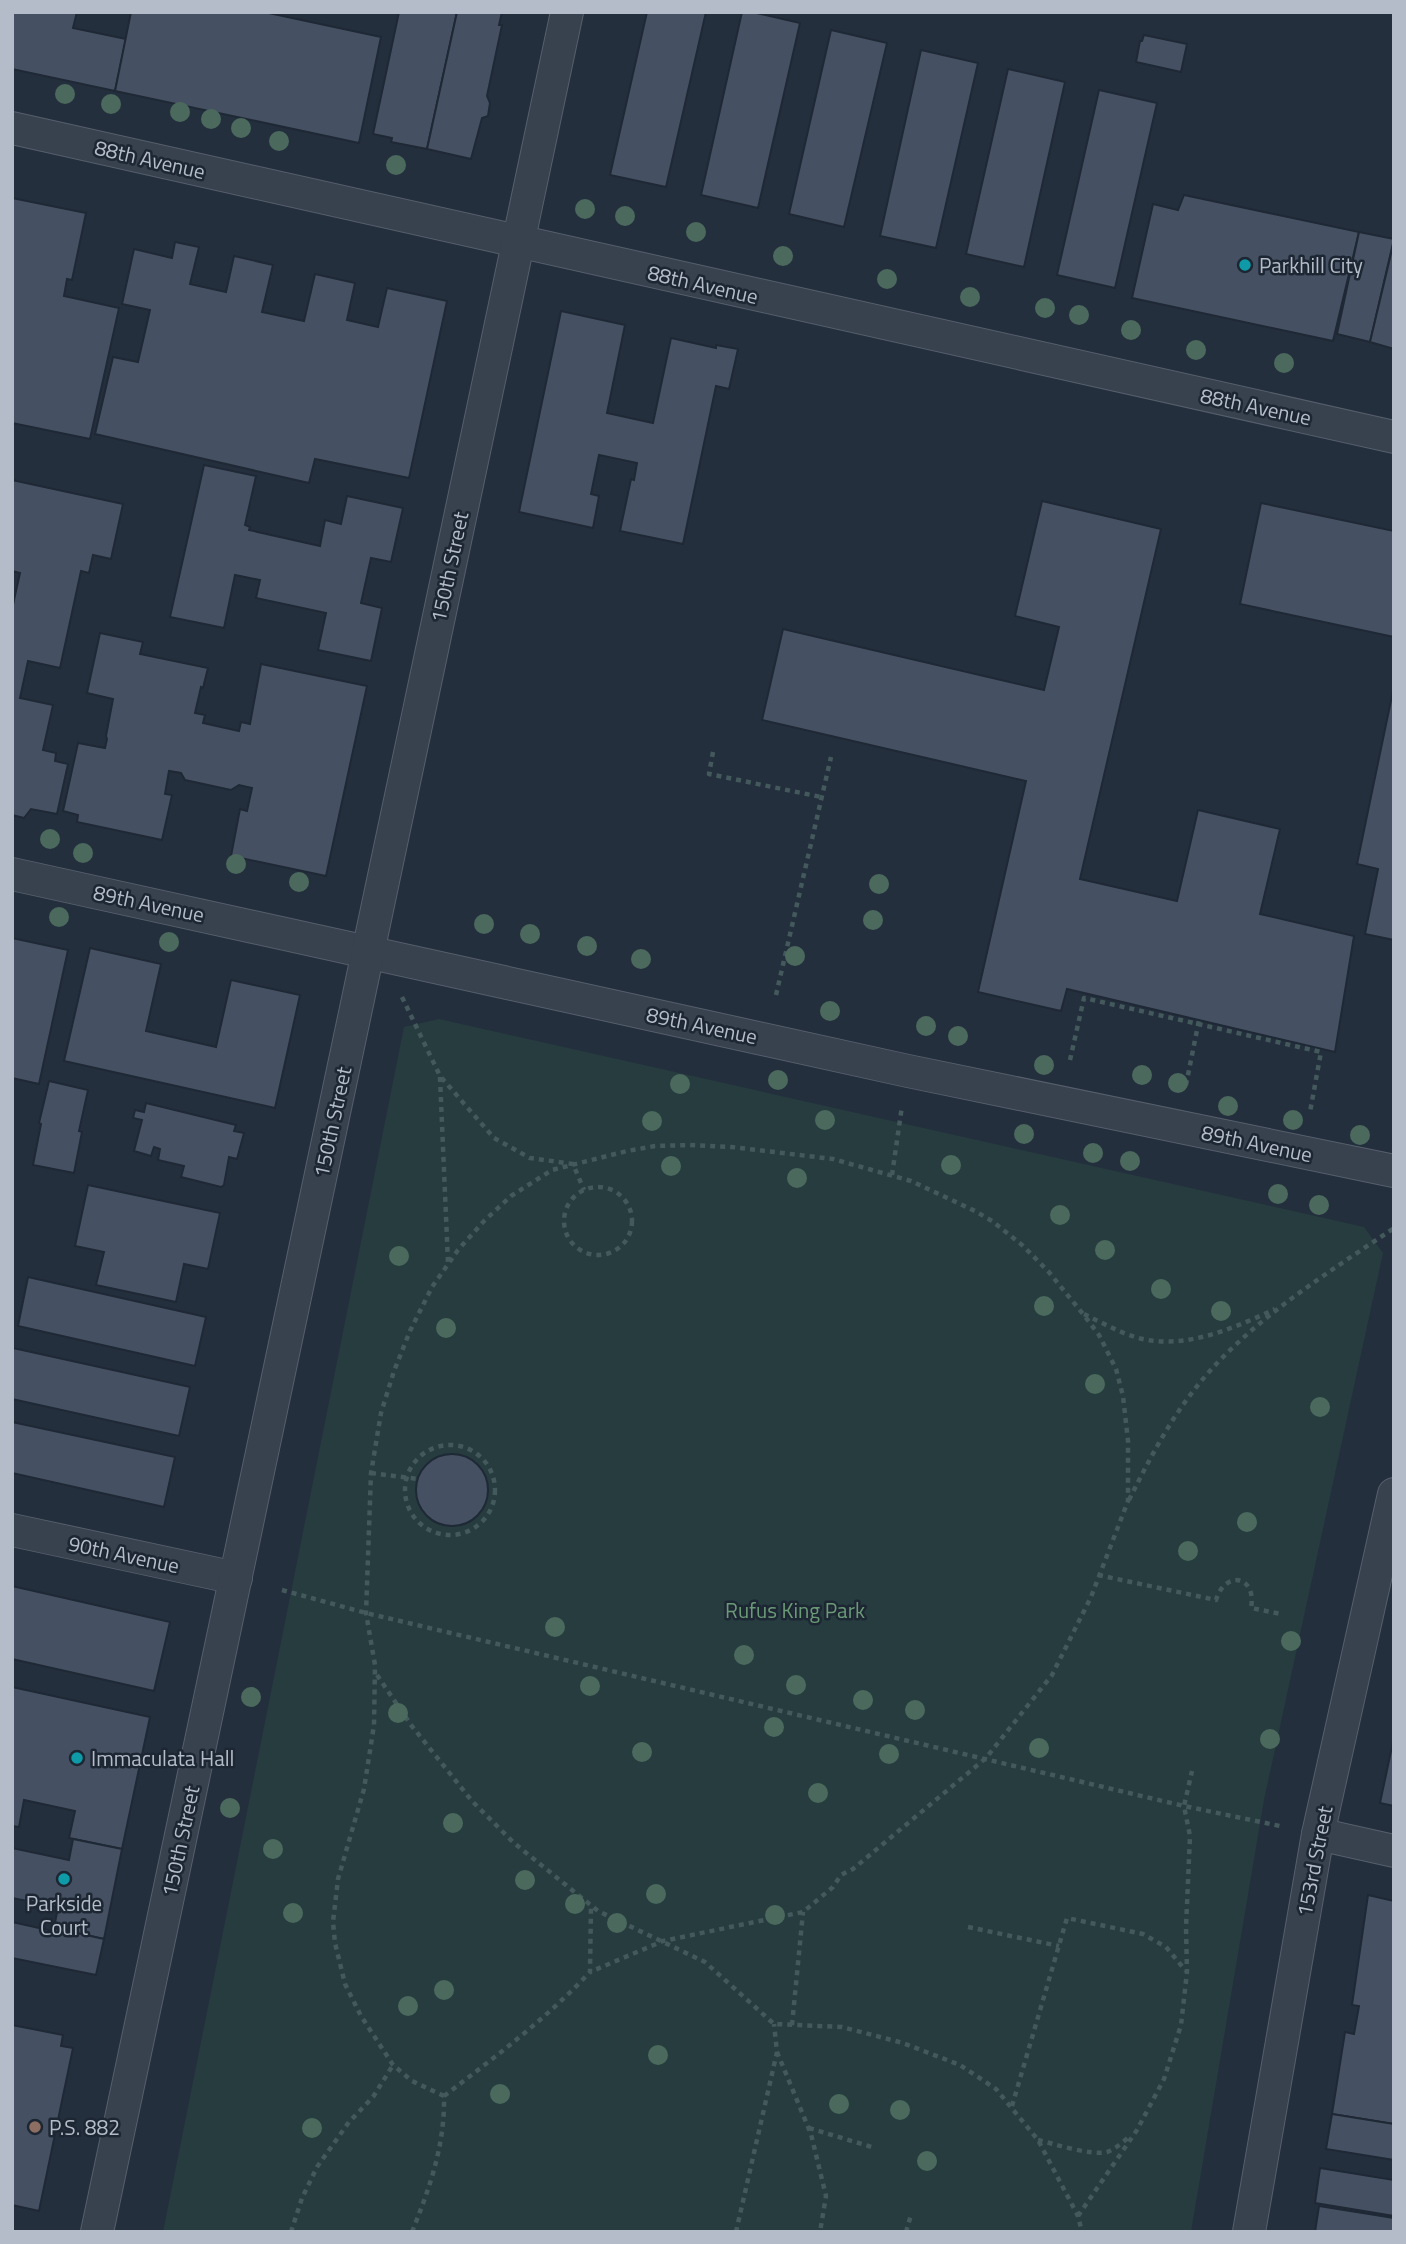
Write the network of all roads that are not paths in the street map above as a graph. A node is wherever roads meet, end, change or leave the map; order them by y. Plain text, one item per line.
1 (567, 12) edge
2 (12, 128) edge
3 (518, 243) junction
4 (1394, 437) edge
5 (12, 874) edge
6 (368, 951) junction
7 (1394, 1171) edge
8 (1394, 1494) edge
9 (12, 1530) edge
10 (236, 1578) junction
11 (1318, 1834) junction
12 (1394, 1851) edge
13 (97, 2232) edge
14 (1249, 2232) edge

1 - 3 street, 150th Street
2 - 3 street, 88th Avenue
3 - 4 street, 88th Avenue
3 - 6 street, 150th Street
5 - 6 street, 89th Avenue
6 - 7 street, 89th Avenue
6 - 10 street, 150th Street
8 - 11 street, 153rd Street
9 - 10 street, 90th Avenue
10 - 13 street, 150th Street
11 - 12 street
11 - 14 street, 153rd Street

